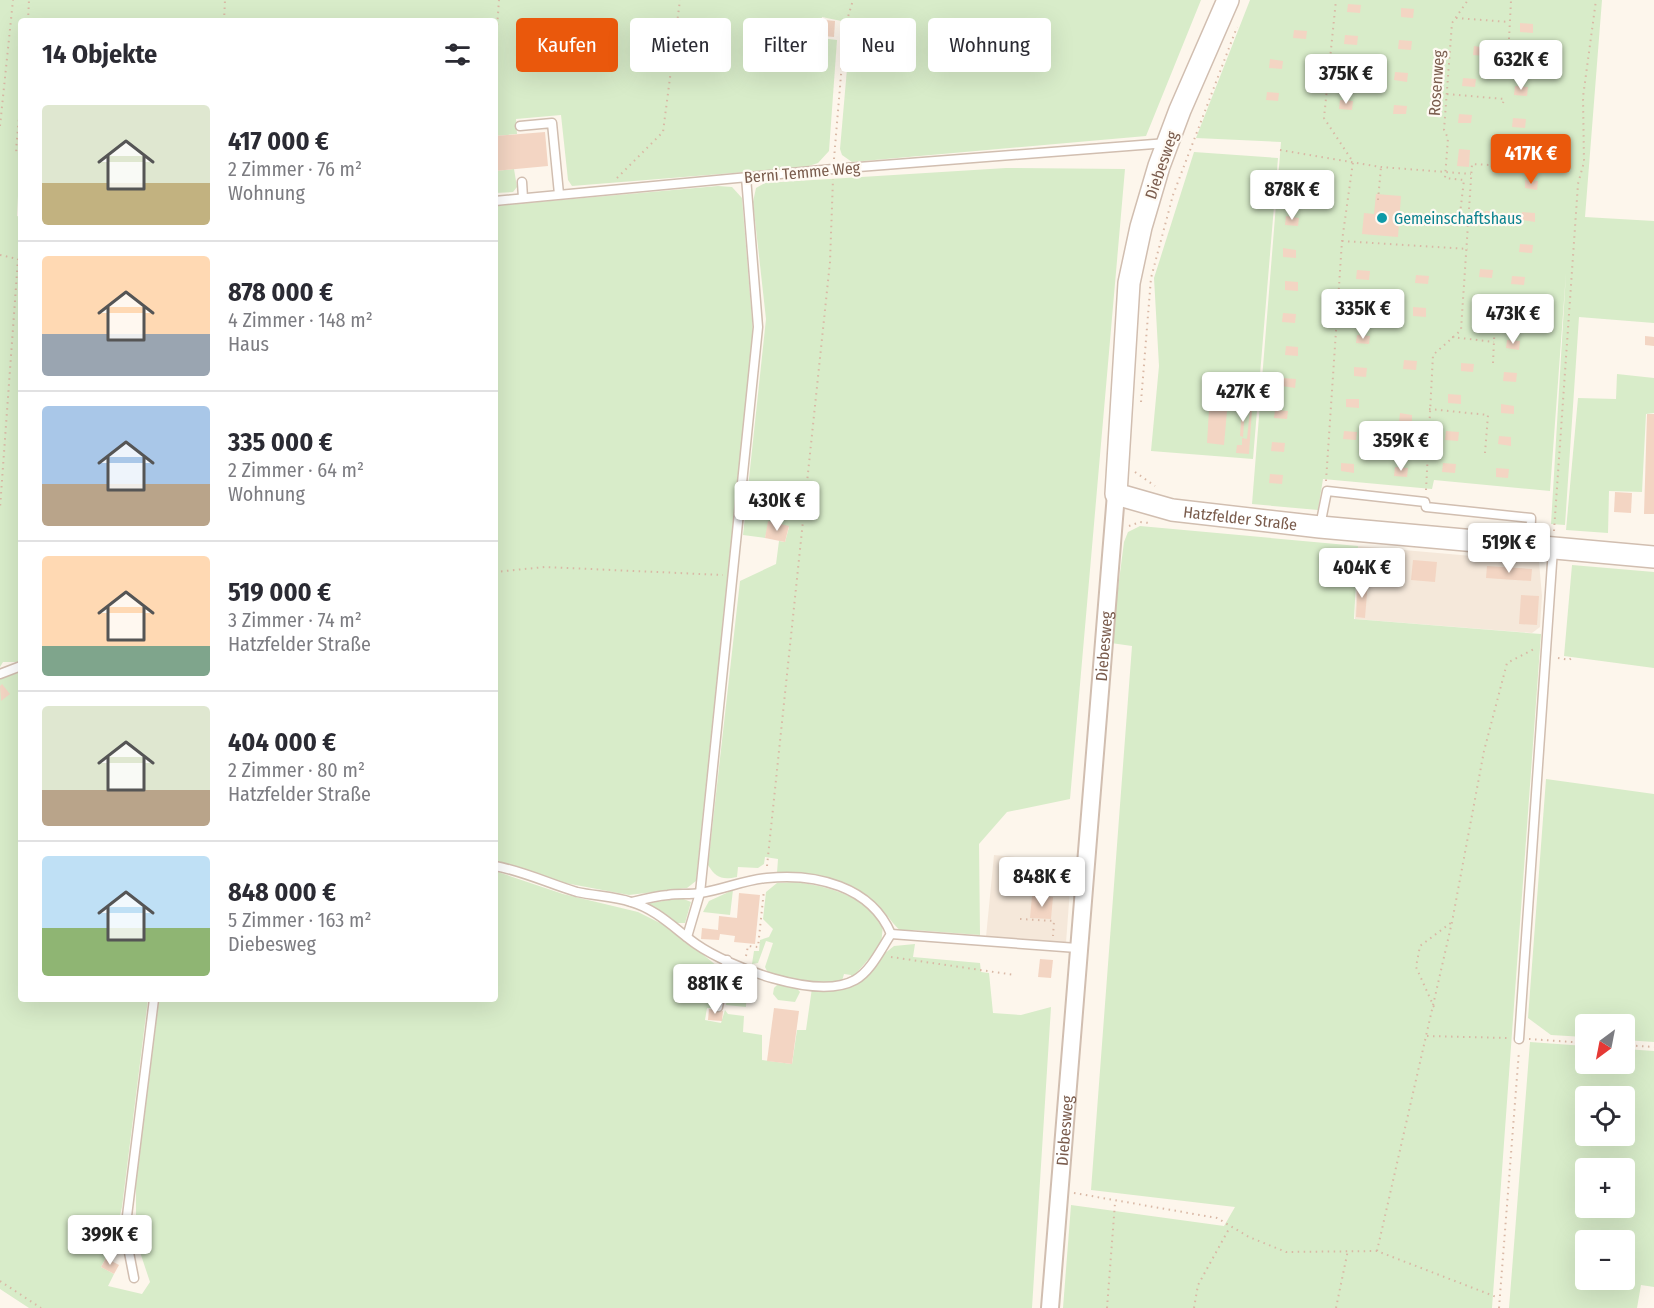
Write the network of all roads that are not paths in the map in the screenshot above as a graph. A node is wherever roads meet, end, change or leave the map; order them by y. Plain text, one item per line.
1 (1228, 0) edge
2 (520, 126) dead end
3 (1168, 143) junction
4 (746, 177) junction
5 (522, 182) dead end
6 (559, 194) junction
7 (523, 198) junction
8 (498, 201) edge
9 (1116, 494) junction
10 (1320, 527) junction
11 (1530, 546) junction
12 (1553, 548) junction
13 (1654, 557) edge
14 (18, 667) edge
15 (0, 674) edge
16 (498, 867) edge
17 (700, 893) junction
18 (632, 902) junction
19 (891, 934) junction
20 (687, 937) junction
21 (1077, 948) junction
22 (727, 960) junction
23 (154, 1002) edge
24 (718, 1007) dead end
25 (1520, 1039) road end
26 (134, 1278) dead end
27 (1050, 1308) edge

1 - 3 street, Diebesweg
2 - 6 lane
3 - 4 lane, Berni Temme Weg
3 - 9 street, Diebesweg
4 - 6 lane, Berni Temme Weg
4 - 17 lane
5 - 7 lane
6 - 7 lane, Berni Temme Weg
7 - 8 lane, Berni Temme Weg
9 - 10 street, Hatzfelder Straße
9 - 21 street, Diebesweg
10 - 11 street, Hatzfelder Straße
10 - 11 lane
11 - 12 street, Hatzfelder Straße
12 - 13 street, Hatzfelder Straße
12 - 25 lane
14 - 15 lane
16 - 18 lane
17 - 18 lane
17 - 19 lane
17 - 20 lane
18 - 20 lane
19 - 21 lane
19 - 22 lane
20 - 22 lane
21 - 27 street, Diebesweg
22 - 24 lane
23 - 26 lane

